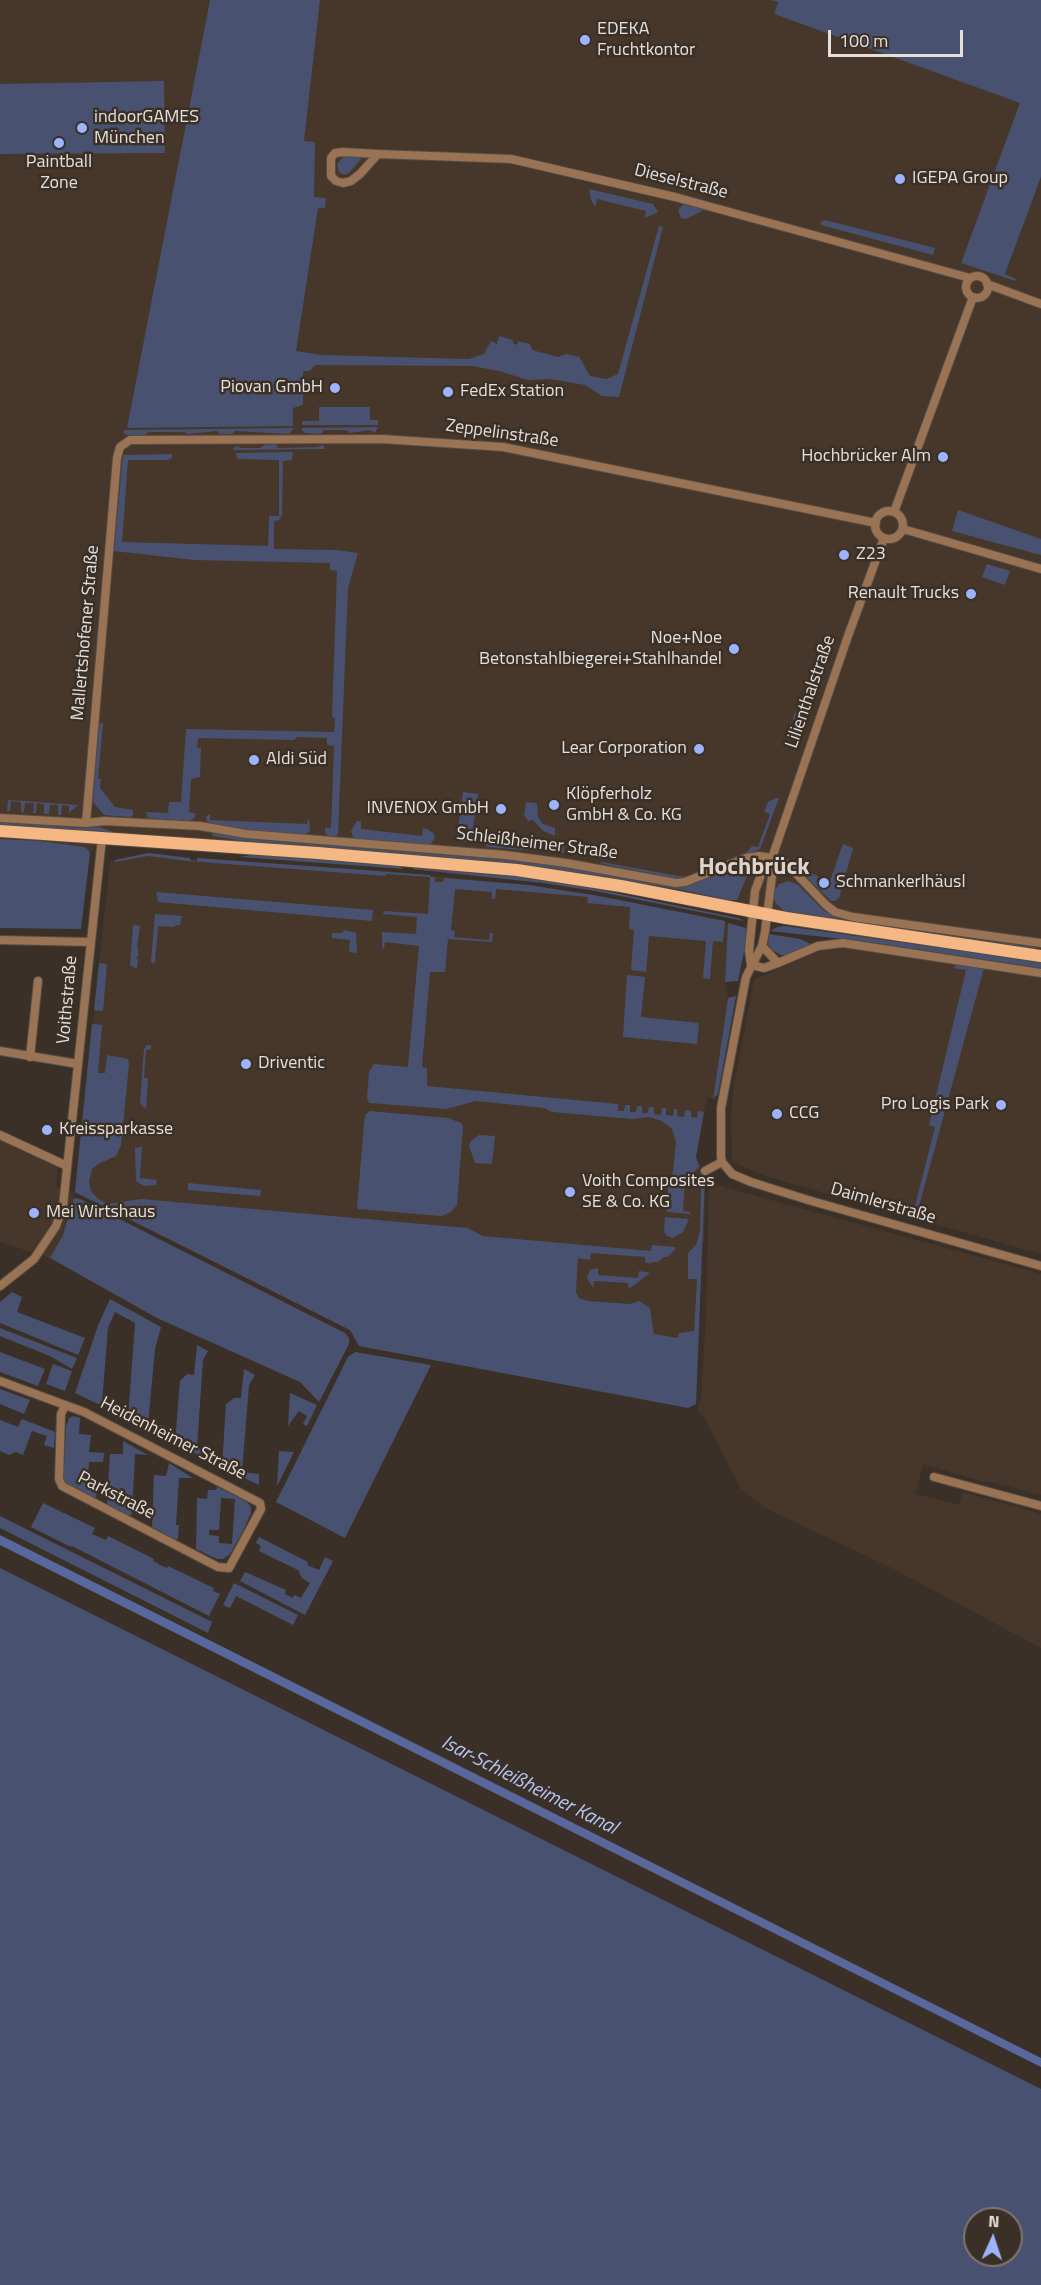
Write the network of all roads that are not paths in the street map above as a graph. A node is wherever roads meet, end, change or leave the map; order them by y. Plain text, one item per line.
1 (378, 154) junction
2 (970, 278) junction
3 (987, 284) junction
4 (973, 297) junction
5 (1041, 304) edge
6 (120, 447) joint
7 (894, 512) junction
8 (876, 523) junction
9 (903, 529) junction
10 (884, 538) junction
11 (1041, 569) edge
12 (0, 818) edge
13 (86, 823) junction
14 (0, 831) edge
15 (102, 838) junction
16 (772, 858) junction
17 (752, 911) junction
18 (767, 914) junction
19 (0, 940) edge
20 (90, 942) junction
21 (1041, 943) edge
22 (762, 946) junction
23 (1041, 956) edge
24 (780, 962) junction
25 (752, 965) junction
26 (1041, 973) edge
27 (38, 981) dead end
28 (0, 1051) edge
29 (30, 1057) junction
30 (78, 1064) junction
31 (0, 1135) edge
32 (722, 1162) junction
33 (67, 1166) junction
34 (705, 1171) dead end
35 (1041, 1266) edge
36 (0, 1286) edge
37 (0, 1381) edge
38 (65, 1406) junction
39 (934, 1477) dead end
40 (1041, 1506) edge
41 (229, 1568) joint

1 - 1 street, Dieselstraße
1 - 2 street, Dieselstraße
2 - 3 street
2 - 4 street
3 - 4 street
3 - 5 street
4 - 7 street
6 - 8 street, Zeppelinstraße
6 - 13 street, Mallertshofener Straße
7 - 8 street
7 - 9 street
8 - 10 street
9 - 10 street
9 - 11 street
10 - 16 street, Lilienthalstraße
12 - 13 street, Schleißheimer Straße
13 - 16 street, Schleißheimer Straße
14 - 15 main road, Schleißheimer Straße
15 - 17 main road, Schleißheimer Straße
15 - 20 street, Voithstraße
16 - 17 street, Lilienthalstraße
16 - 18 street, Lilienthalstraße
16 - 21 street
17 - 18 main road, Schleißheimer Straße
17 - 25 street
18 - 22 street
18 - 23 main road, Schleißheimer Straße
19 - 20 street
20 - 30 street, Voithstraße
22 - 24 street
22 - 25 street
24 - 25 street
24 - 26 street
25 - 32 street
27 - 29 street
28 - 29 street
29 - 30 street
30 - 33 street, Voithstraße
31 - 33 street
32 - 34 street
32 - 35 street, Daimlerstraße
33 - 36 street, Voithstraße
37 - 38 street, Heidenheimer Straße
38 - 41 street, Parkstraße
38 - 41 street, Heidenheimer Straße
39 - 40 street

